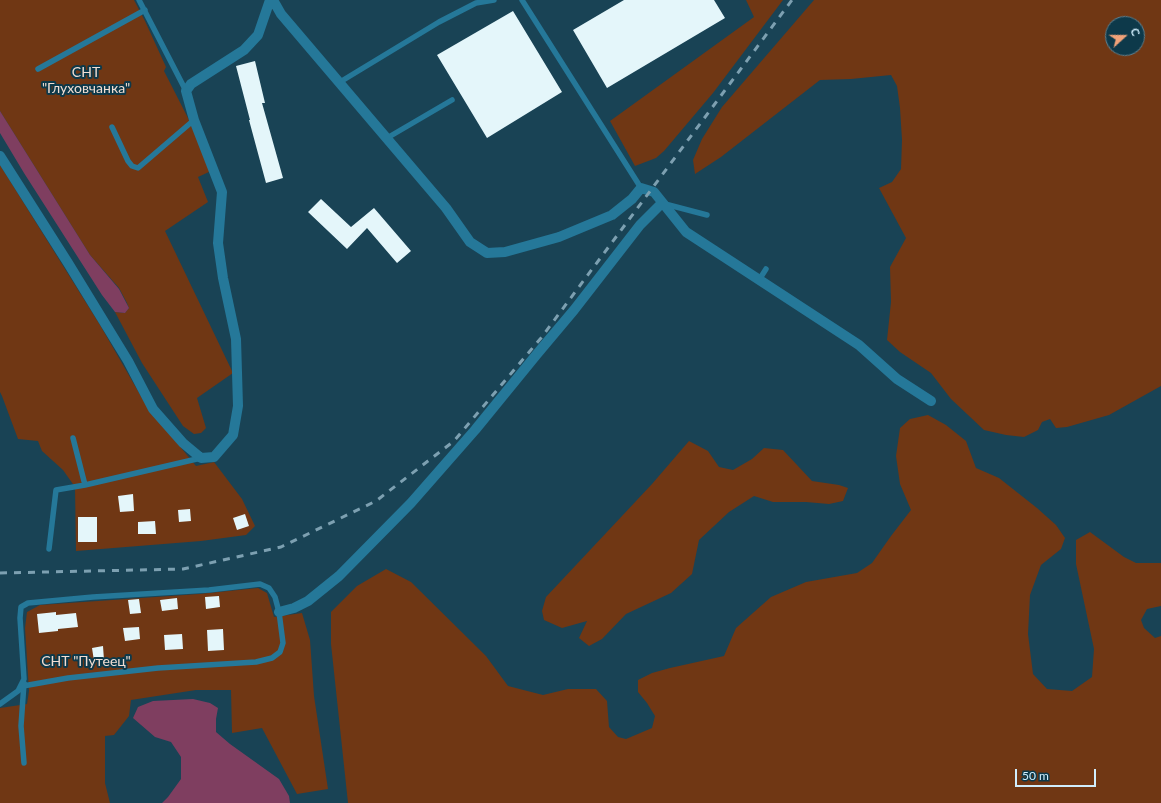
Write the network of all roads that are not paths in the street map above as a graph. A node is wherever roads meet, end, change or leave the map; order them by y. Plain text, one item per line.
1 (139, 0) edge
2 (270, 0) edge
3 (273, 0) edge
4 (494, 0) edge
5 (522, 0) edge
6 (145, 10) junction
7 (38, 69) dead end
8 (340, 82) junction
9 (186, 91) junction
10 (452, 100) dead end
11 (194, 120) junction
12 (112, 127) dead end
13 (387, 138) junction
14 (0, 156) edge
15 (641, 188) junction
16 (662, 203) junction
17 (707, 215) dead end
18 (766, 269) dead end
19 (759, 280) junction
20 (931, 401) dead end
21 (73, 438) dead end
22 (201, 458) junction
23 (85, 485) junction
24 (48, 550) dead end
25 (279, 612) junction
26 (24, 679) junction
27 (23, 686) junction
28 (0, 704) edge
29 (24, 763) dead end

1 - 6 lane
2 - 9 street
3 - 8 street
4 - 8 lane
5 - 15 lane
6 - 7 lane
6 - 9 lane
8 - 13 street
9 - 11 street
10 - 13 lane
11 - 12 lane
11 - 22 street
13 - 15 street
14 - 22 street
15 - 16 street
16 - 17 lane
16 - 19 street
16 - 25 street
18 - 19 lane
19 - 20 street
21 - 23 lane
22 - 23 lane
23 - 24 lane
25 - 26 lane
25 - 27 lane
26 - 27 lane
26 - 28 lane
27 - 29 lane

